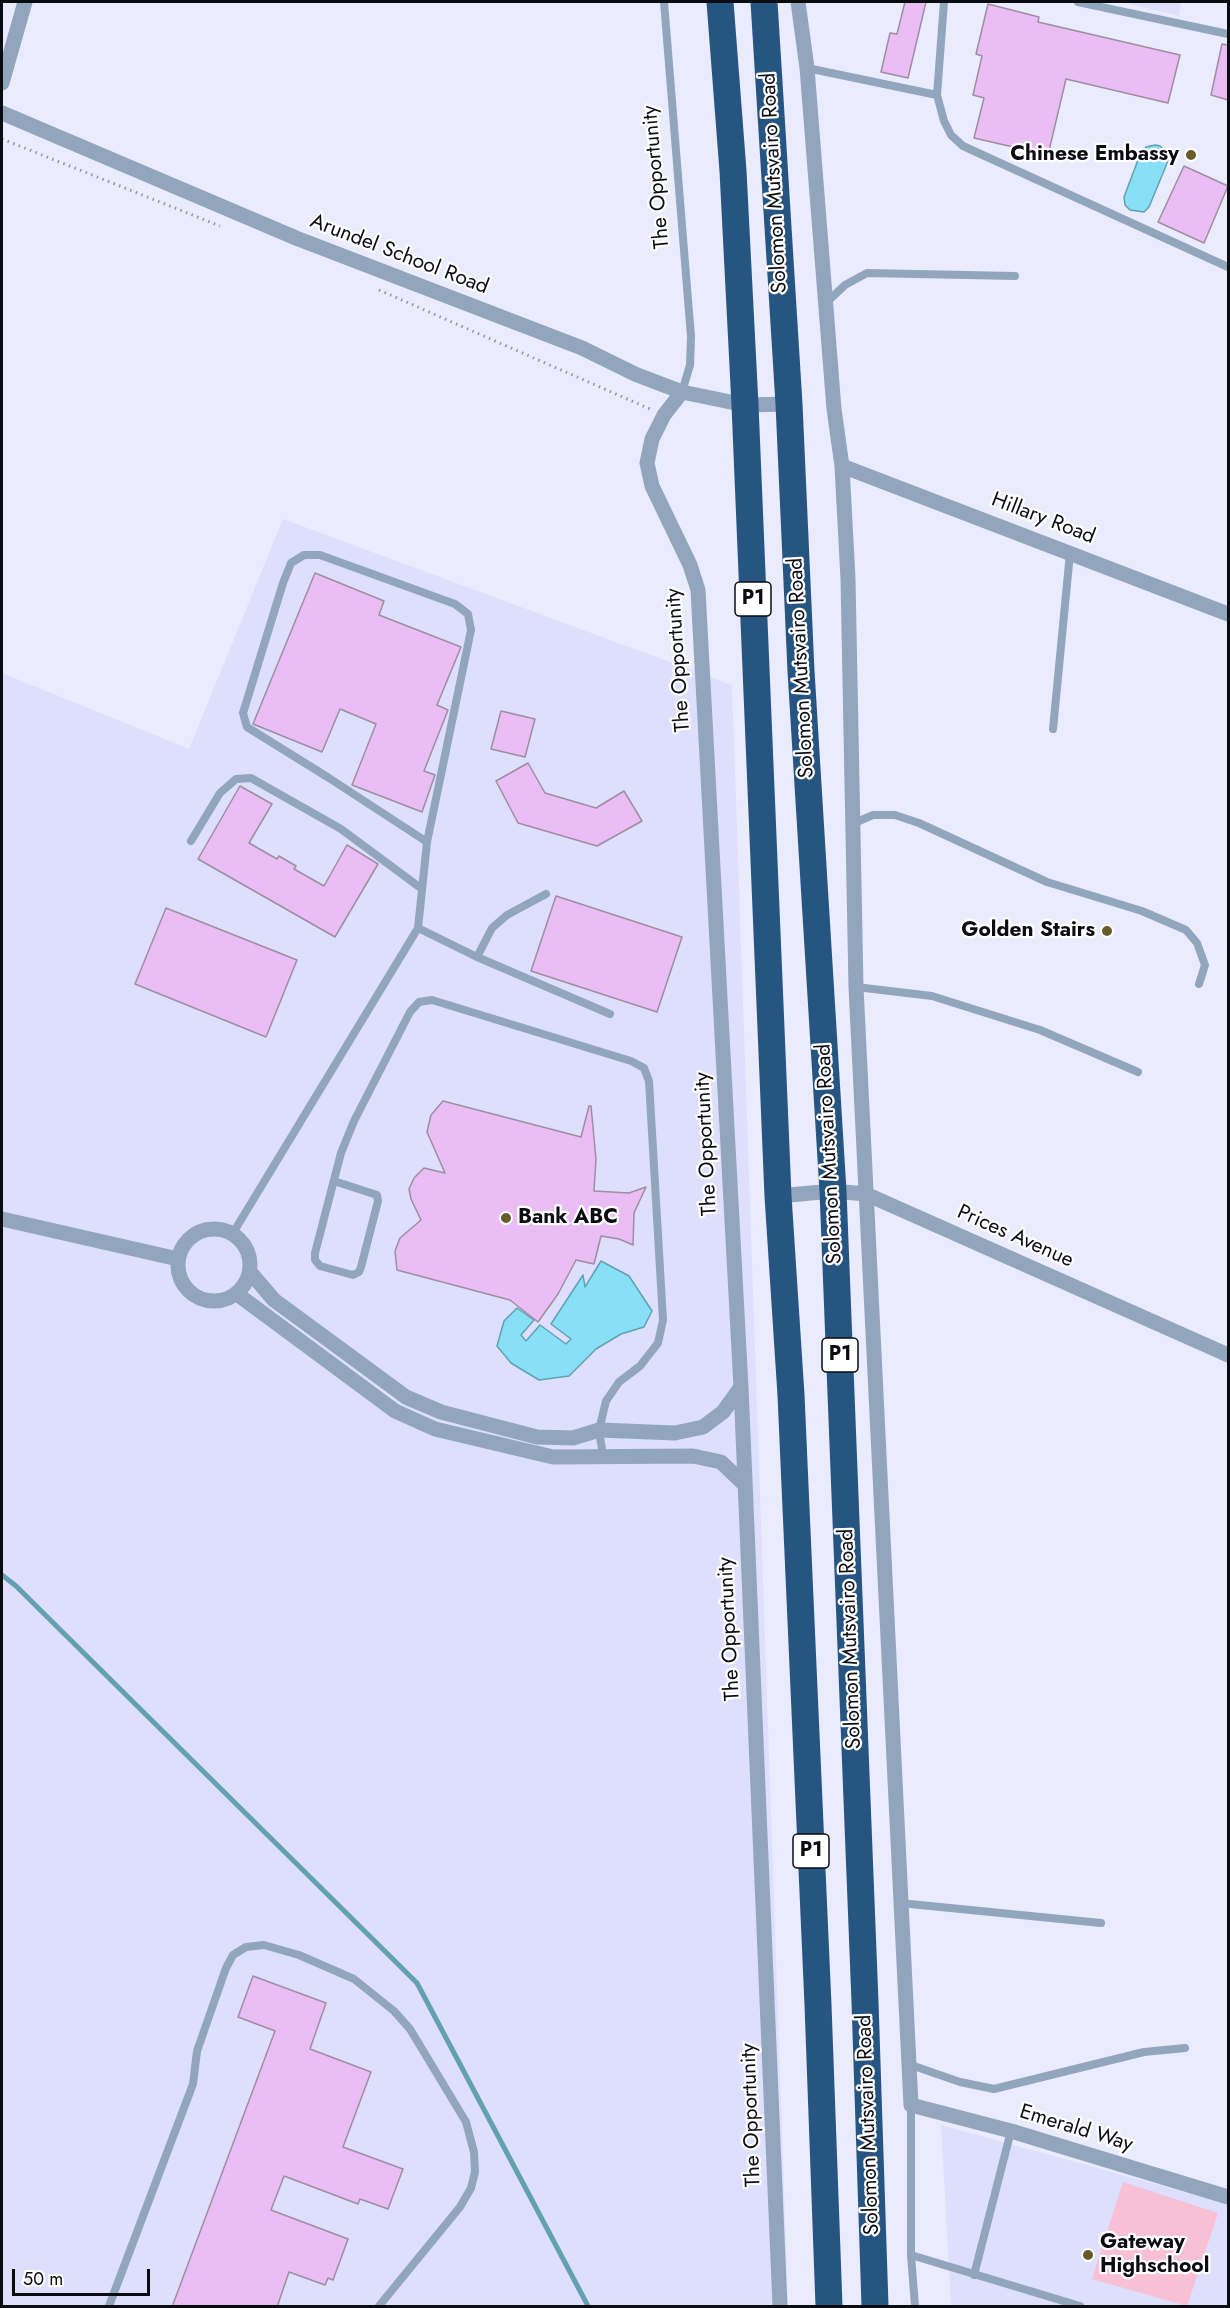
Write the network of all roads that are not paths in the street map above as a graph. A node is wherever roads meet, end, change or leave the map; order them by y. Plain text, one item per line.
1 (25, 2) edge
2 (664, 2) edge
3 (720, 2) edge
4 (764, 2) edge
5 (798, 2) edge
6 (944, 2) edge
7 (1078, 2) edge
8 (1228, 34) edge
9 (807, 68) junction
10 (2, 83) edge
11 (937, 95) junction
12 (2, 113) edge
13 (1228, 267) edge
14 (1015, 276) dead end
15 (826, 303) junction
16 (682, 392) junction
17 (789, 404) junction
18 (745, 405) junction
19 (842, 466) junction
20 (1070, 552) junction
21 (1228, 614) edge
22 (1053, 729) dead end
23 (852, 824) junction
24 (191, 841) dead end
25 (427, 842) junction
26 (422, 889) junction
27 (546, 894) dead end
28 (418, 928) junction
29 (477, 957) junction
30 (1199, 984) dead end
31 (856, 987) junction
32 (610, 1014) dead end
33 (1138, 1072) dead end
34 (334, 1181) junction
35 (833, 1191) junction
36 (867, 1194) junction
37 (778, 1196) junction
38 (2, 1219) edge
39 (233, 1233) junction
40 (178, 1259) junction
41 (250, 1272) junction
42 (237, 1294) junction
43 (1228, 1355) edge
44 (741, 1387) junction
45 (599, 1430) junction
46 (603, 1456) junction
47 (745, 1485) junction
48 (900, 1903) junction
49 (1101, 1923) dead end
50 (1185, 2048) dead end
51 (908, 2064) junction
52 (910, 2105) junction
53 (1011, 2131) junction
54 (1228, 2197) edge
55 (912, 2255) junction
56 (974, 2275) junction
57 (109, 2307) edge
58 (379, 2307) edge
59 (780, 2307) edge
60 (829, 2307) edge
61 (874, 2307) edge
62 (915, 2307) edge
63 (1080, 2307) edge

1 - 10 street
2 - 16 lane, The Opportunity
3 - 18 highway, P1
4 - 17 highway, Solomon Mutsvairo Road / P1
5 - 9 street
6 - 11 lane
7 - 8 lane
9 - 11 lane
9 - 15 street
11 - 13 lane
12 - 16 street, Arundel School Road
14 - 15 lane
15 - 19 street
16 - 18 street, Arundel School Road
16 - 44 street, The Opportunity
17 - 18 street, Arundel School Road
17 - 35 highway, Solomon Mutsvairo Road / P1
18 - 37 highway, P1
19 - 20 street, Hillary Road
19 - 23 street
20 - 21 street, Hillary Road
20 - 22 lane
23 - 30 lane
23 - 31 street
24 - 26 lane
25 - 25 lane
25 - 26 lane
26 - 28 lane
27 - 29 lane
28 - 29 lane
28 - 39 lane
29 - 32 lane
31 - 33 lane
31 - 36 street
34 - 34 lane
34 - 45 lane
35 - 36 street, Prices Avenue
35 - 37 street, Prices Avenue
35 - 61 highway, Solomon Mutsvairo Road / P1
36 - 43 street, Prices Avenue
36 - 48 street
37 - 60 highway, P1
38 - 40 street
39 - 40 street
39 - 41 street
40 - 42 street
41 - 42 street
41 - 45 street
42 - 46 street
44 - 45 street
44 - 47 street, The Opportunity
45 - 46 lane
46 - 47 street
47 - 59 street, The Opportunity
48 - 49 lane
48 - 51 street
50 - 51 lane
51 - 52 street
52 - 53 street, Emerald Way
52 - 55 lane
53 - 54 street, Emerald Way
53 - 56 lane
55 - 56 lane
55 - 62 lane
56 - 63 lane
57 - 58 lane

